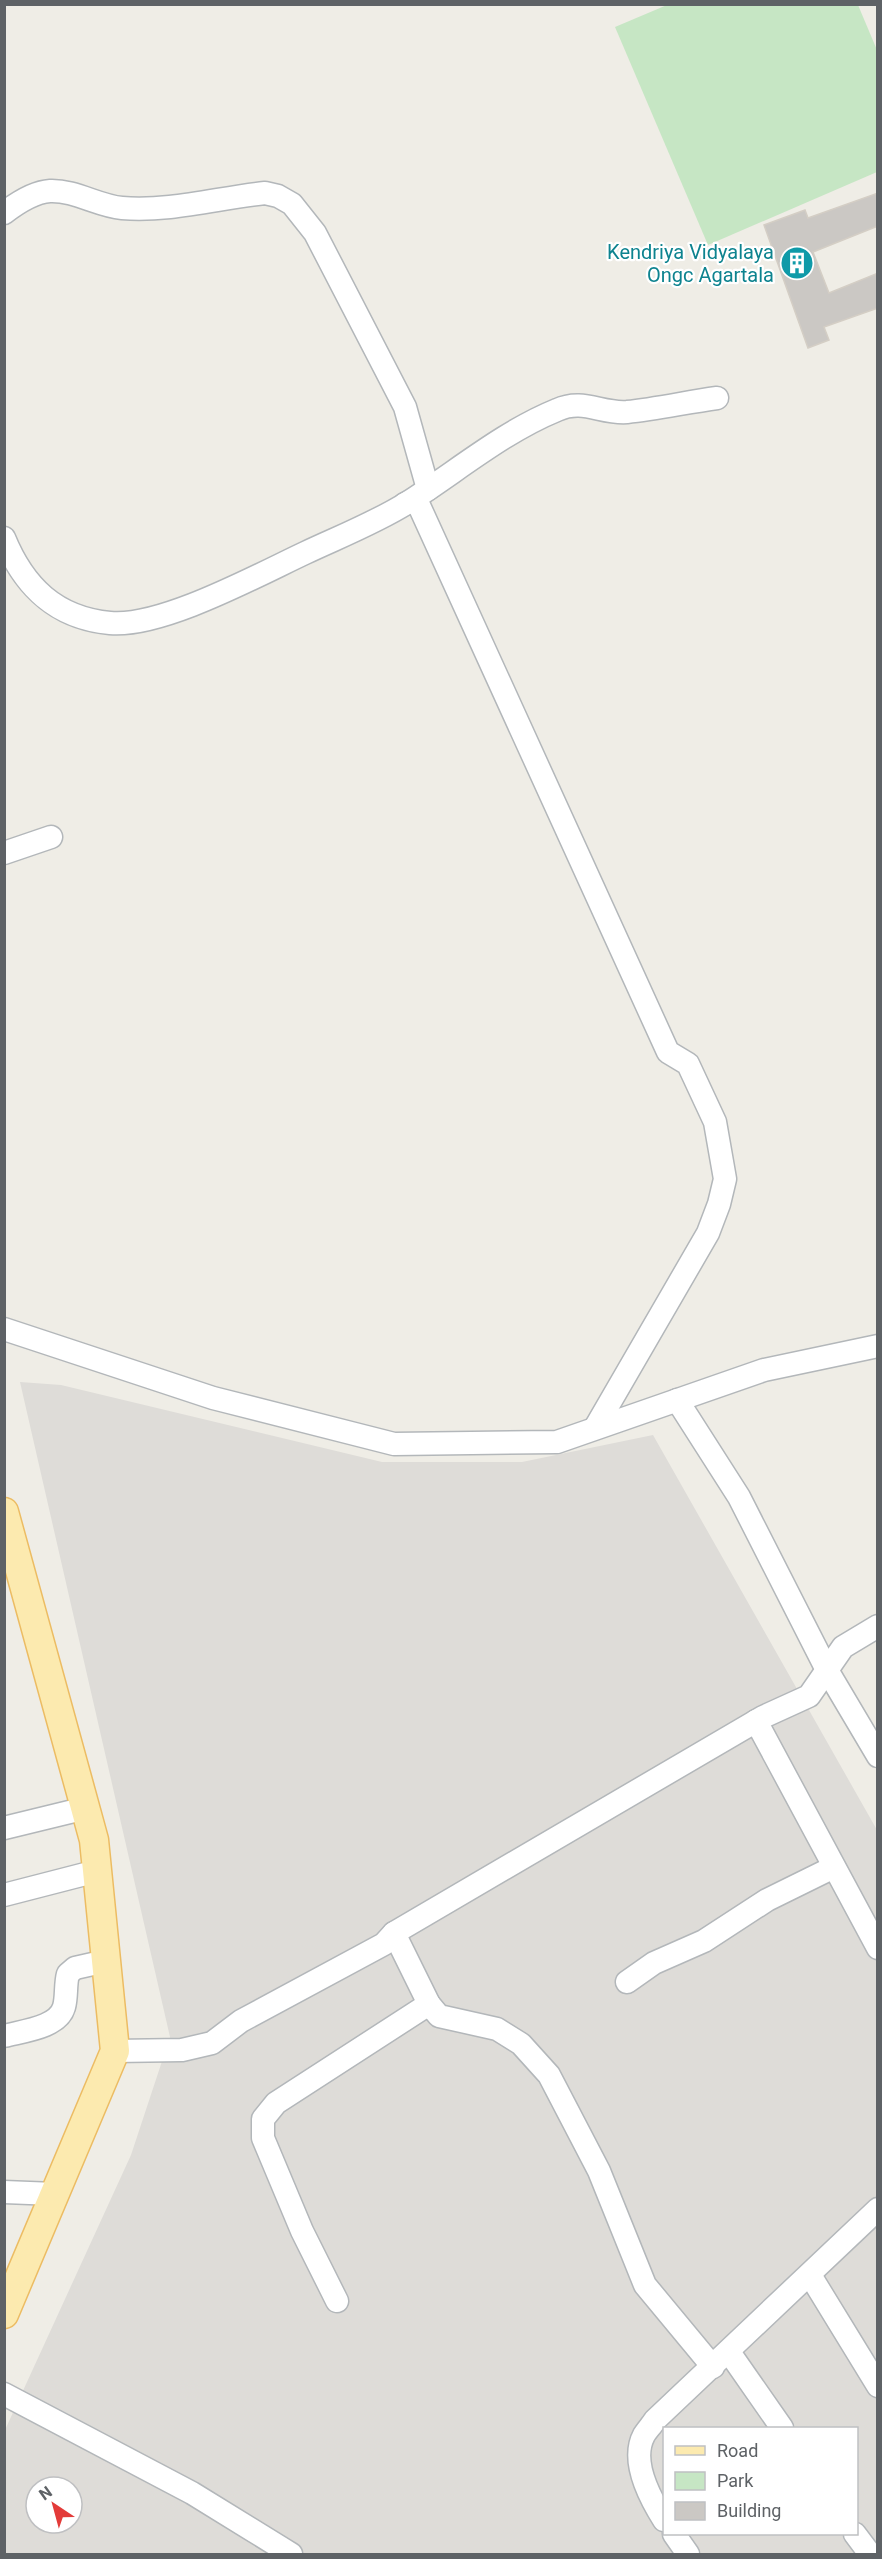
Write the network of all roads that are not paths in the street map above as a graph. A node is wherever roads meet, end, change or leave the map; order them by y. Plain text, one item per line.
1 (4, 213) edge
2 (717, 398) dead end
3 (428, 489) junction
4 (405, 504) junction
5 (4, 538) edge
6 (51, 837) dead end
7 (4, 853) edge
8 (4, 1329) edge
9 (878, 1346) edge
10 (677, 1400) junction
11 (595, 1428) junction
12 (4, 1512) edge
13 (878, 1626) edge
14 (827, 1670) junction
15 (756, 1721) junction
16 (878, 1756) edge
17 (86, 1808) junction
18 (4, 1828) edge
19 (834, 1867) junction
20 (97, 1871) junction
21 (4, 1895) edge
22 (394, 1933) junction
23 (878, 1948) edge
24 (106, 1961) junction
25 (627, 1982) dead end
26 (429, 2004) junction
27 (4, 2036) edge
28 (115, 2050) junction
29 (4, 2192) edge
30 (55, 2194) junction
31 (878, 2209) edge
32 (810, 2275) junction
33 (337, 2301) dead end
34 (4, 2314) edge
35 (721, 2360) junction
36 (878, 2386) edge
37 (4, 2394) edge
38 (781, 2427) edge
39 (663, 2518) edge
40 (675, 2535) edge
41 (856, 2535) edge
42 (291, 2554) edge
43 (688, 2554) edge
44 (870, 2554) edge

1 - 3 street
2 - 3 street
3 - 4 street
4 - 5 street
4 - 11 street
6 - 7 street
8 - 11 street
9 - 10 street
10 - 11 street
10 - 14 street
12 - 17 main road
13 - 14 street
14 - 15 street
14 - 16 street
15 - 19 street
15 - 22 street
17 - 18 street
17 - 20 main road
19 - 23 street
19 - 25 street
20 - 21 street
20 - 24 main road
22 - 26 street
22 - 28 street
24 - 27 street
24 - 28 main road
26 - 33 street
26 - 35 street
28 - 30 main road
29 - 30 street
30 - 34 main road
31 - 32 street
32 - 35 street
32 - 36 street
35 - 38 street
35 - 39 street
37 - 42 street
40 - 43 street
41 - 44 street

